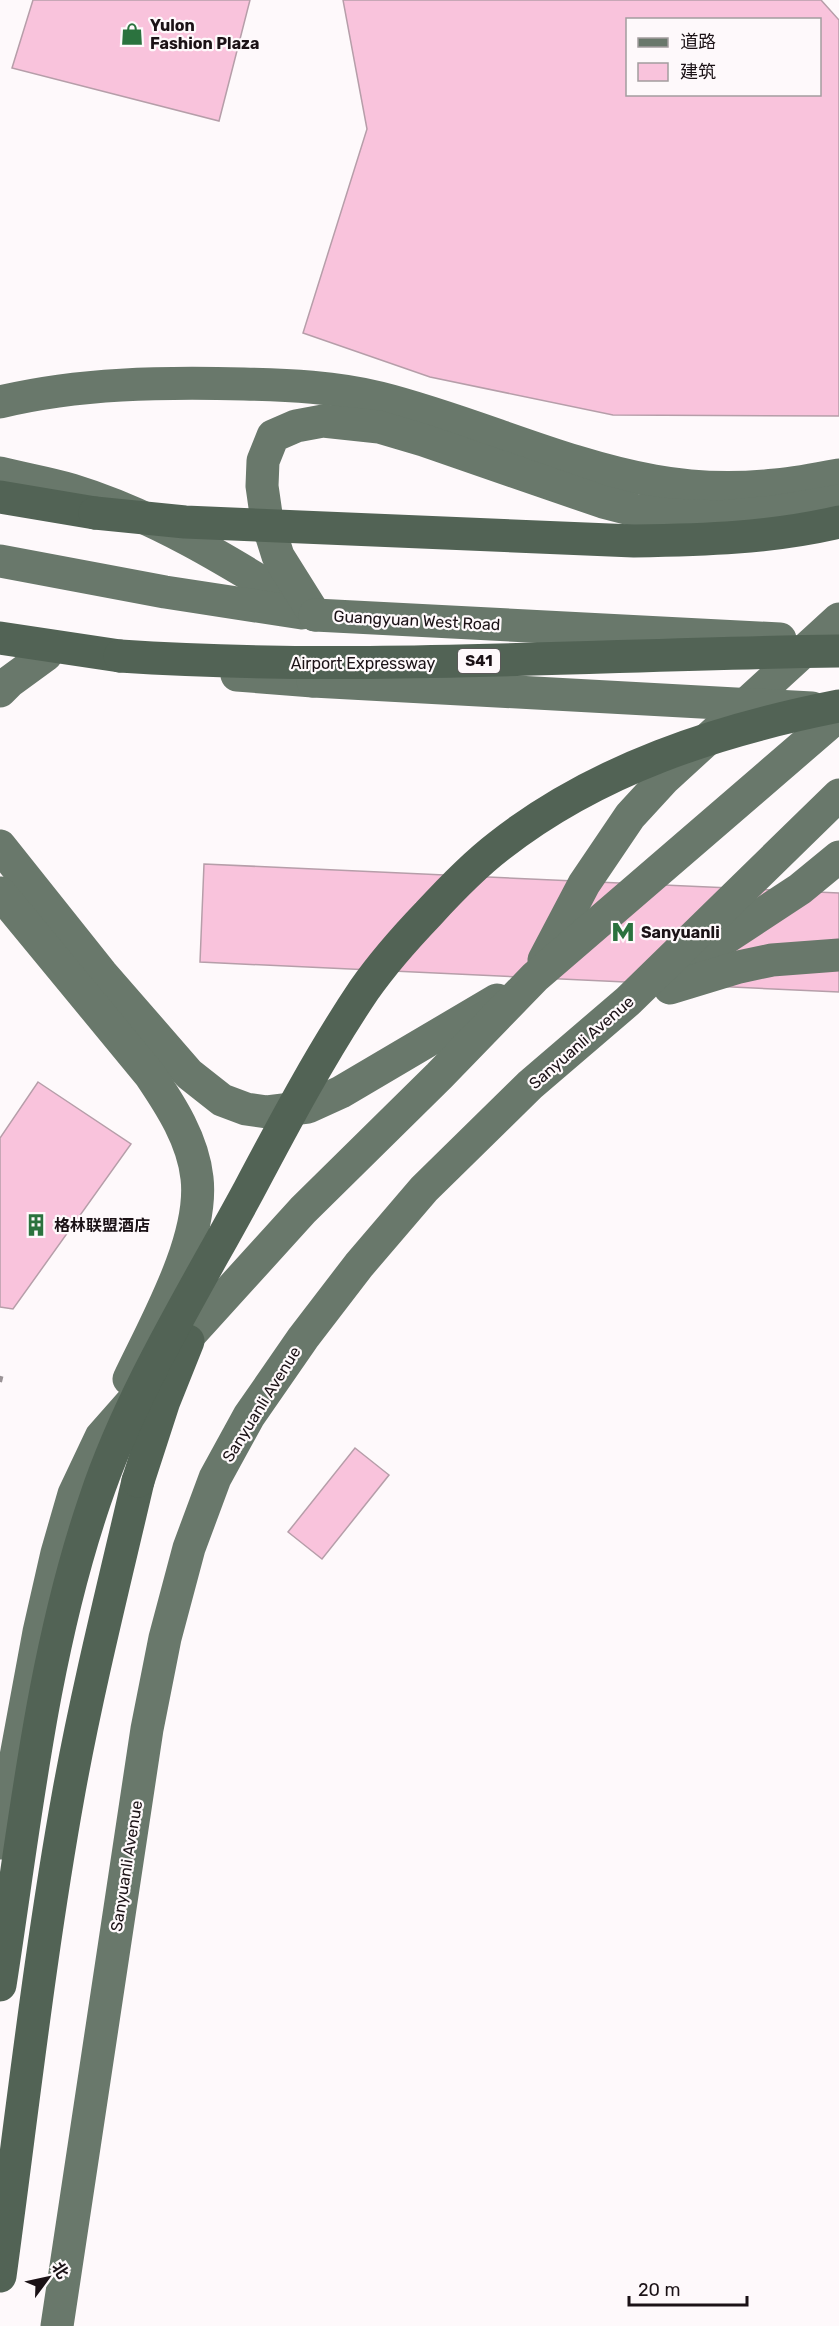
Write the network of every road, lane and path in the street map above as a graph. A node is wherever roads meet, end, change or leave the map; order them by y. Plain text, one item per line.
1 (0, 402) edge
2 (0, 473) edge
3 (839, 475) edge
4 (0, 496) edge
5 (839, 501) edge
6 (0, 506) edge
7 (94, 513) junction
8 (839, 522) edge
9 (0, 561) edge
10 (315, 615) junction
11 (839, 619) edge
12 (0, 638) edge
13 (839, 642) edge
14 (0, 647) edge
15 (39, 649) junction
16 (839, 651) edge
17 (0, 691) edge
18 (839, 707) edge
19 (839, 715) edge
20 (839, 795) edge
21 (0, 846) edge
22 (839, 857) edge
23 (0, 892) edge
24 (839, 956) edge
25 (535, 977) junction
26 (628, 1001) junction
27 (275, 1141) junction
28 (2, 1374) dead end
29 (0, 1382) edge
30 (101, 1437) junction
31 (0, 1843) edge
32 (0, 1985) edge
33 (0, 2276) edge
34 (57, 2326) edge

1 - 3 main road
2 - 10 main road
4 - 7 highway
5 - 10 main road
6 - 7 highway
7 - 8 highway, bridge
9 - 10 main road, Guangyuan West Road
10 - 13 main road, Guangyuan West Road, bridge
11 - 25 main road
12 - 15 highway, Airport Expressway
14 - 15 main road
15 - 16 highway, Airport Expressway / S41, bridge
15 - 17 main road
15 - 18 main road, bridge
18 - 27 highway, bridge
19 - 25 main road
20 - 26 main road, Sanyuanli Avenue
21 - 25 main road
22 - 26 main road
23 - 30 main road
24 - 26 main road
25 - 30 main road
26 - 34 main road, Sanyuanli Avenue
27 - 32 highway, bridge
27 - 33 highway, bridge
28 - 29 path
30 - 31 main road

